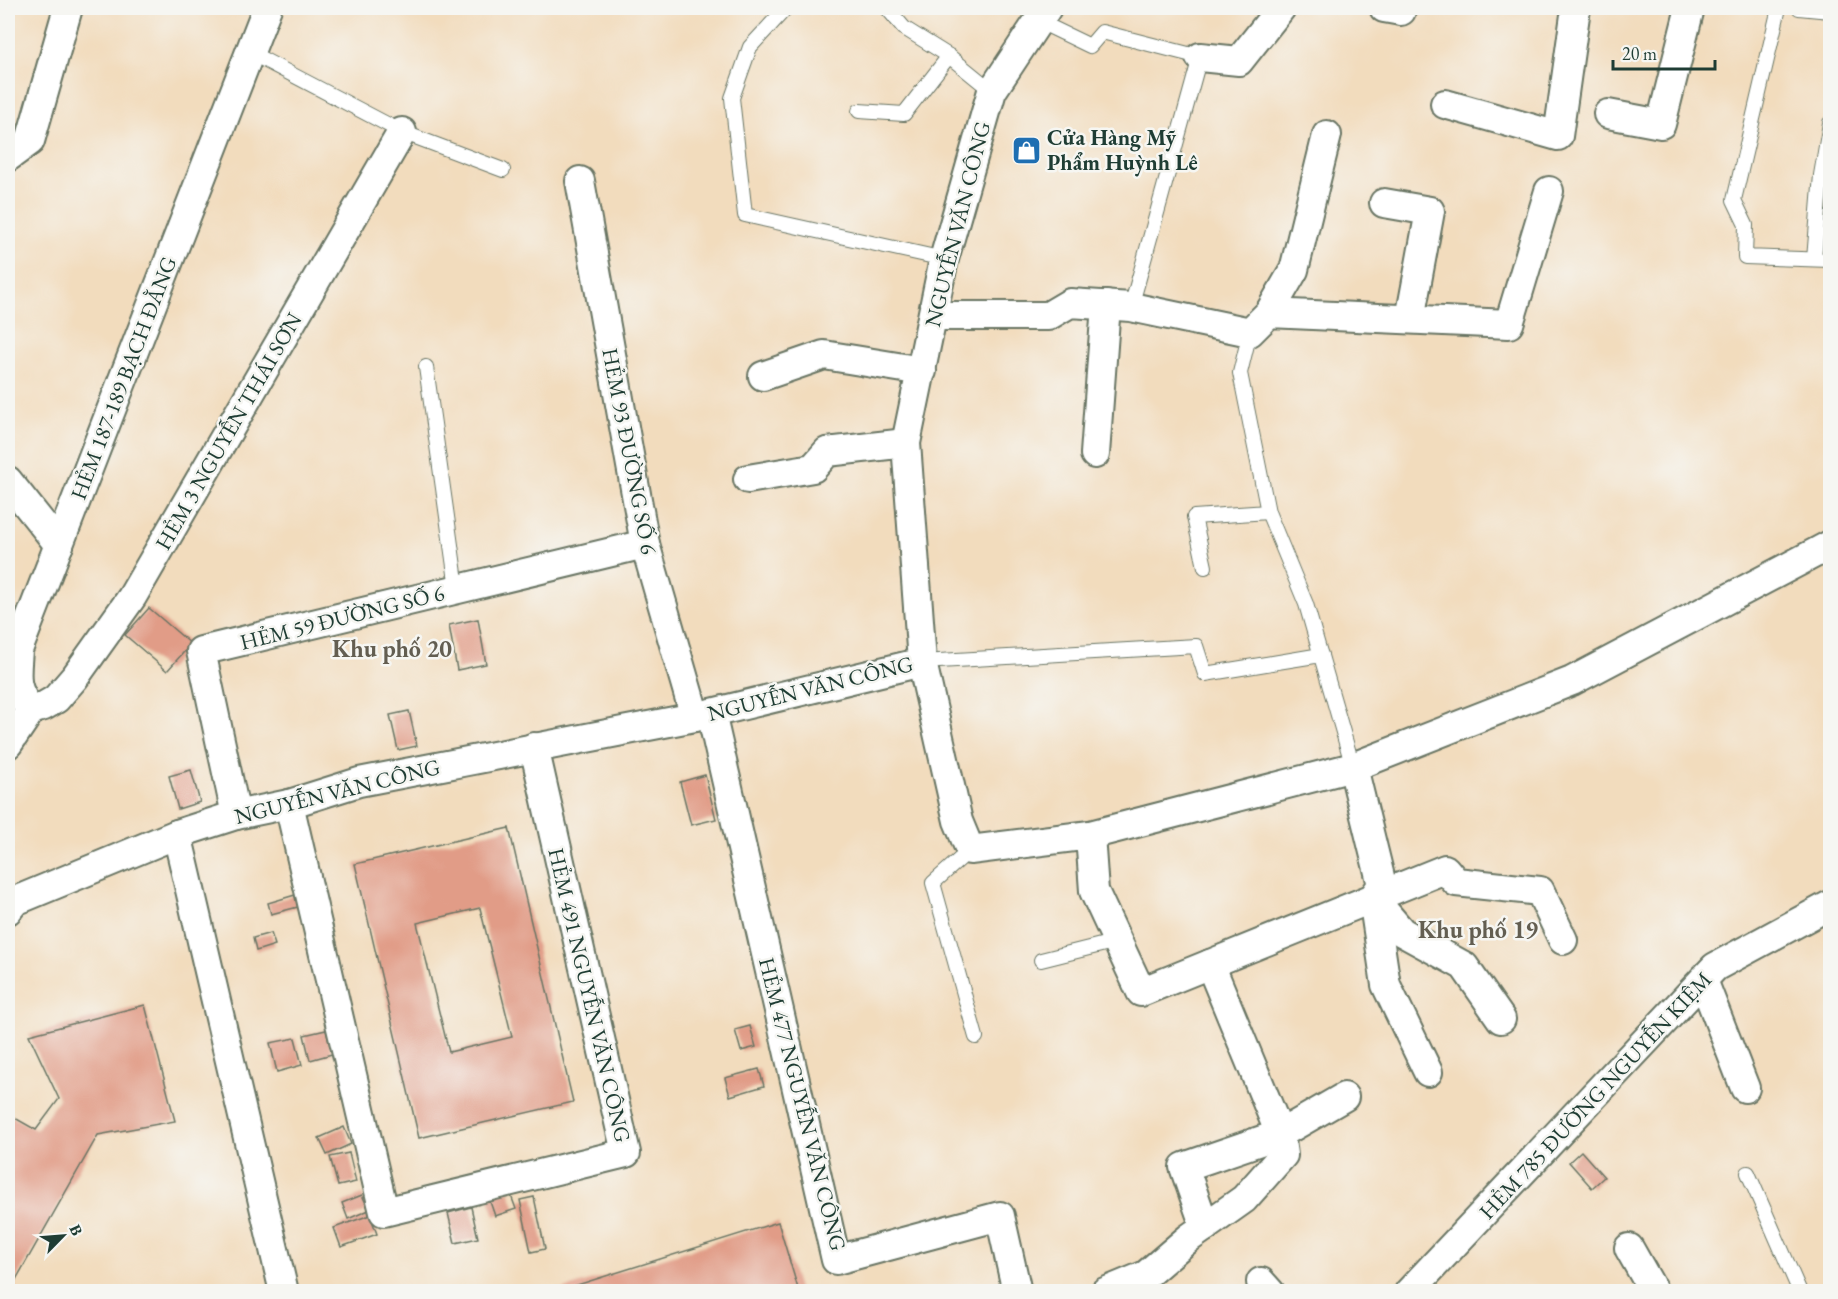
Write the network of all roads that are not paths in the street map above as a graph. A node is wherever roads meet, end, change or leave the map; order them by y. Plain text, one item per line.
1 (68, 8) edge
2 (267, 8) edge
3 (786, 8) edge
4 (887, 8) edge
5 (1281, 8) edge
6 (1576, 8) edge
7 (1690, 8) edge
8 (1779, 8) edge
9 (1799, 8) edge
10 (1830, 11) edge
11 (1036, 12) edge
12 (249, 52) junction
13 (949, 56) junction
14 (1200, 57) junction
15 (992, 91) junction
16 (1445, 104) dead end
17 (859, 111) dead end
18 (1608, 114) dead end
19 (1830, 123) edge
20 (402, 132) junction
21 (1327, 135) dead end
22 (8, 157) edge
23 (503, 170) dead end
24 (580, 181) dead end
25 (1549, 191) dead end
26 (1384, 203) dead end
27 (944, 259) junction
28 (1814, 259) junction
29 (1830, 260) edge
30 (1118, 306) junction
31 (933, 316) junction
32 (1410, 319) junction
33 (1260, 322) junction
34 (426, 367) dead end
35 (922, 371) junction
36 (763, 376) dead end
37 (906, 443) junction
38 (1095, 454) dead end
39 (748, 479) dead end
40 (8, 481) edge
41 (1268, 512) junction
42 (645, 544) junction
43 (59, 545) junction
44 (1830, 545) edge
45 (1205, 567) dead end
46 (457, 588) junction
47 (1321, 655) junction
48 (922, 662) junction
49 (31, 710) junction
50 (703, 715) junction
51 (8, 744) edge
52 (534, 747) junction
53 (1353, 767) junction
54 (289, 804) junction
55 (236, 814) junction
56 (177, 834) junction
57 (1090, 835) junction
58 (970, 850) junction
59 (1372, 898) junction
60 (1830, 905) edge
61 (8, 910) edge
62 (1563, 940) dead end
63 (1118, 941) junction
64 (1041, 960) dead end
65 (1209, 964) junction
66 (1703, 980) junction
67 (1501, 1019) dead end
68 (976, 1036) dead end
69 (1428, 1072) dead end
70 (1745, 1088) dead end
71 (1344, 1097) dead end
72 (1280, 1134) junction
73 (1748, 1173) dead end
74 (1205, 1227) junction
75 (1629, 1248) dead end
76 (284, 1292) edge
77 (1017, 1292) edge
78 (1105, 1292) edge
79 (1409, 1292) edge
80 (1654, 1292) edge
81 (1800, 1292) edge

1 - 22 street
2 - 12 street, HẺM 187-189 BẠCH ĐẰNG
3 - 27 lane
4 - 13 lane
5 - 14 street
6 - 16 street
7 - 18 street
8 - 28 lane
9 - 10 lane
11 - 14 lane
11 - 15 street, NGUYỄN VĂN CÔNG
12 - 20 lane
12 - 43 street, HẺM 187-189 BẠCH ĐẰNG
13 - 15 lane
13 - 17 lane
14 - 30 lane
15 - 27 street, NGUYỄN VĂN CÔNG
19 - 28 lane
20 - 23 lane
20 - 49 street, HẺM 3 NGUYỄN THÁI SƠN
21 - 33 street
24 - 42 street, HẺM 93 ĐƯỜNG SỐ 6
25 - 32 street
26 - 32 street
27 - 31 street, NGUYỄN VĂN CÔNG
28 - 29 lane
30 - 31 street
30 - 33 street
30 - 38 street
31 - 35 street, NGUYỄN VĂN CÔNG
32 - 33 street
33 - 41 lane
34 - 46 lane
35 - 36 street
35 - 37 street, NGUYỄN VĂN CÔNG
37 - 39 street
37 - 48 street, NGUYỄN VĂN CÔNG
40 - 43 street
41 - 45 lane
41 - 47 lane
42 - 46 street, HẺM 59 ĐƯỜNG SỐ 6
42 - 50 street, HẺM 93 ĐƯỜNG SỐ 6
43 - 49 street, HẺM 187-189 BẠCH ĐẰNG
44 - 53 street
46 - 55 street, HẺM 59 ĐƯỜNG SỐ 6
47 - 48 lane
47 - 53 lane
48 - 50 street, NGUYỄN VĂN CÔNG
48 - 58 street
49 - 51 street
50 - 52 street, NGUYỄN VĂN CÔNG
50 - 77 street, HẺM 477 NGUYỄN VĂN CÔNG
52 - 54 street, NGUYỄN VĂN CÔNG
52 - 54 street, HẺM 491 NGUYỄN VĂN CÔNG
53 - 57 street
53 - 59 street
54 - 55 street, NGUYỄN VĂN CÔNG
55 - 56 street, NGUYỄN VĂN CÔNG
56 - 61 street, NGUYỄN VĂN CÔNG
56 - 76 street
57 - 58 street
57 - 63 street
58 - 68 lane
59 - 62 street
59 - 65 street
59 - 67 street
59 - 69 street
60 - 66 street, HẺM 785 ĐƯỜNG NGUYỄN KIỆM
63 - 64 lane
63 - 65 street
65 - 72 street
66 - 70 street
66 - 79 street, HẺM 785 ĐƯỜNG NGUYỄN KIỆM
71 - 72 street
72 - 74 street
72 - 74 street
73 - 81 lane
74 - 78 street
75 - 80 street

